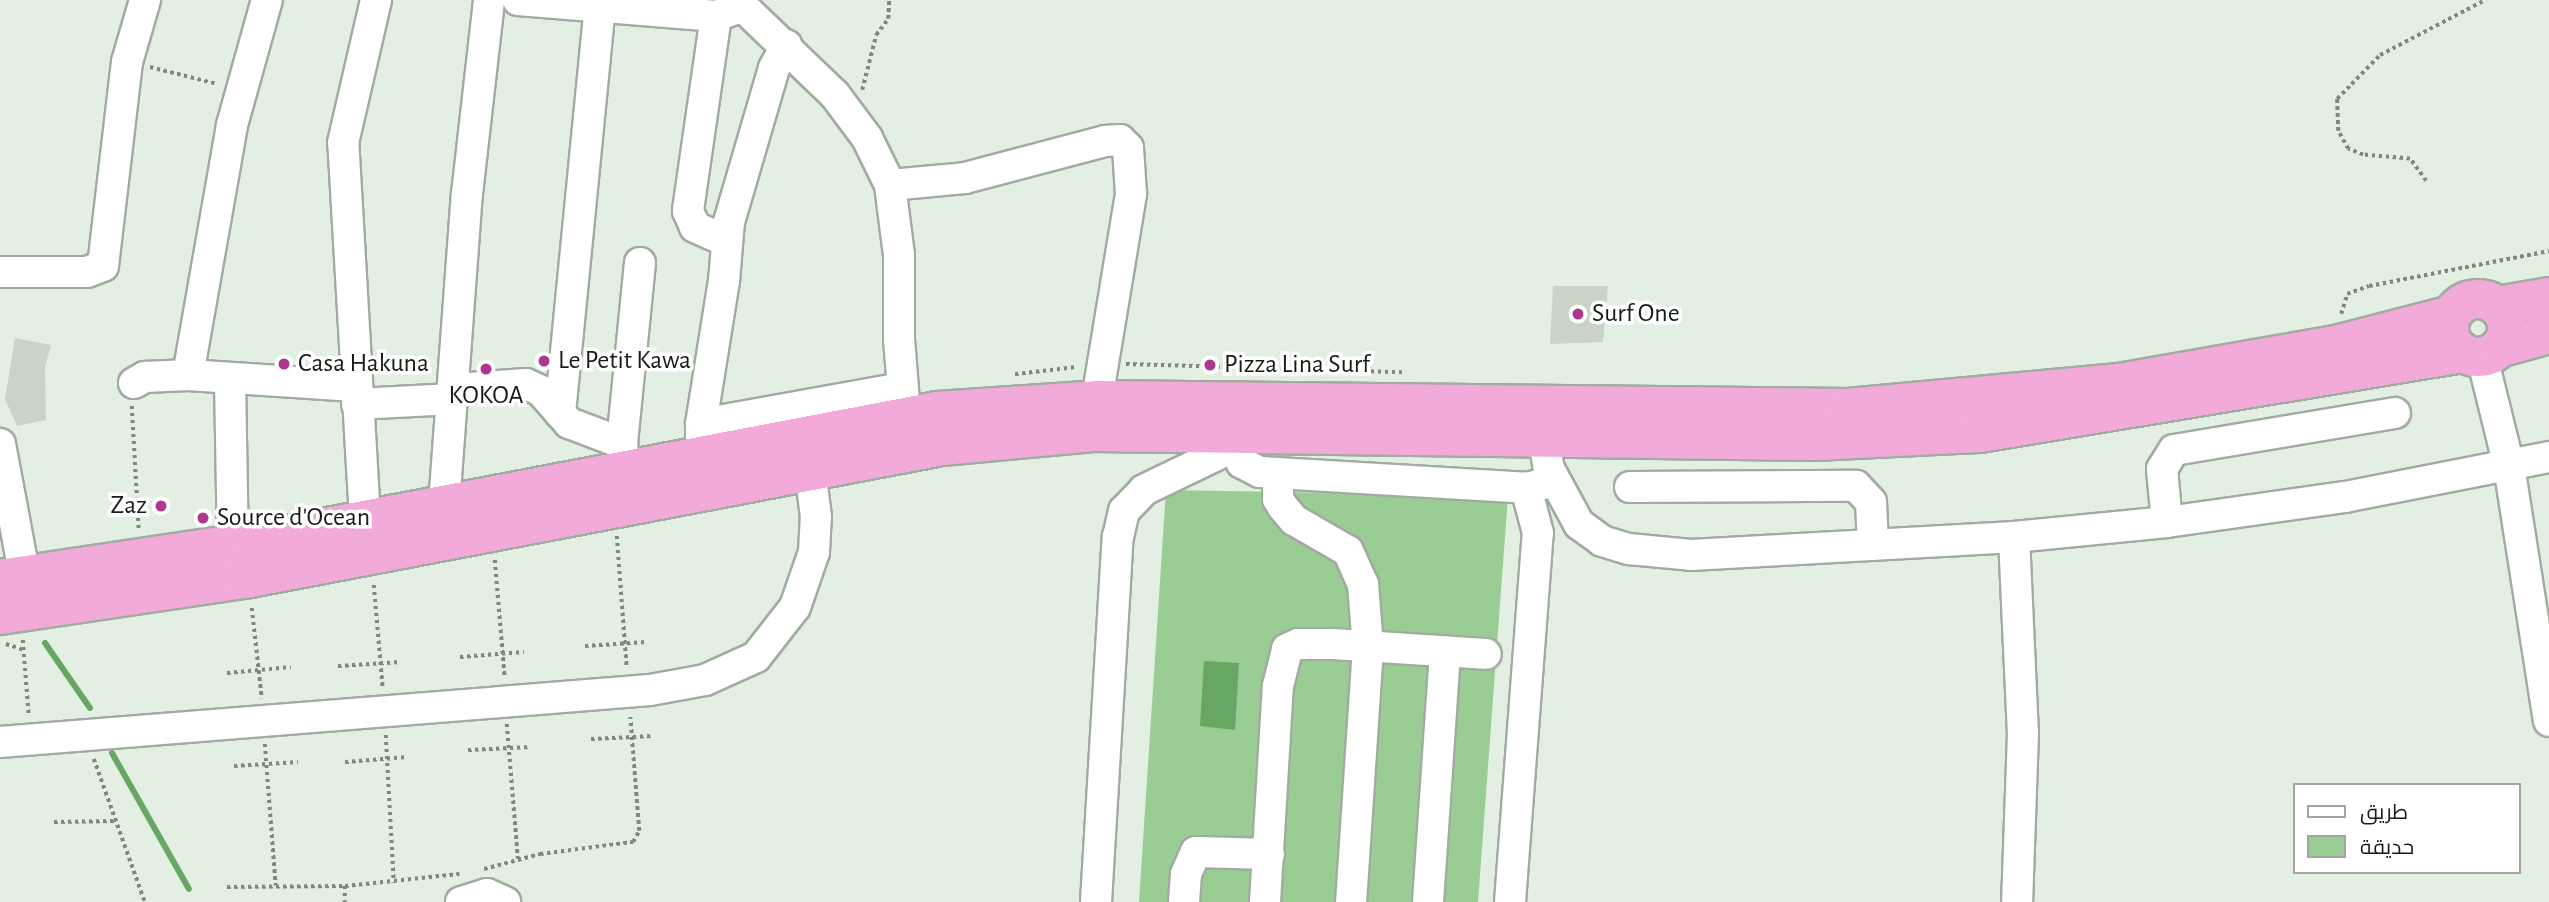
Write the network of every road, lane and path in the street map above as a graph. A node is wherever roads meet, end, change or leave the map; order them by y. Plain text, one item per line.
1 (145, 0) edge
2 (267, 0) edge
3 (376, 0) edge
4 (489, 0) edge
5 (518, 0) edge
6 (889, 0) edge
7 (2485, 0) edge
8 (600, 5) junction
9 (732, 7) edge
10 (787, 45) junction
11 (127, 62) junction
12 (239, 90) junction
13 (854, 119) junction
14 (2426, 181) dead end
15 (890, 185) junction
16 (727, 241) junction
17 (2549, 250) edge
18 (640, 263) dead end
19 (0, 272) edge
20 (2549, 297) edge
21 (2497, 306) junction
22 (2451, 315) junction
23 (2549, 334) edge
24 (2340, 344) junction
25 (2481, 353) junction
26 (188, 375) junction
27 (230, 379) junction
28 (134, 383) joint
29 (454, 394) junction
30 (356, 395) junction
31 (1097, 400) junction
32 (560, 413) junction
33 (2395, 413) dead end
34 (905, 418) junction
35 (1236, 427) junction
36 (1544, 439) junction
37 (701, 440) junction
38 (0, 444) edge
39 (623, 456) junction
40 (2549, 457) edge
41 (2509, 466) junction
42 (810, 470) junction
43 (1278, 473) junction
44 (1540, 484) junction
45 (1630, 487) dead end
46 (444, 505) junction
47 (615, 507) junction
48 (365, 519) junction
49 (2167, 522) junction
50 (2014, 537) junction
51 (233, 544) junction
52 (1873, 545) junction
53 (144, 558) junction
54 (9, 605) edge
55 (646, 642) dead end
56 (625, 643) junction
57 (585, 646) dead end
58 (1368, 648) junction
59 (24, 650) junction
60 (524, 652) dead end
61 (1445, 652) junction
62 (1486, 654) dead end
63 (460, 657) dead end
64 (401, 662) dead end
65 (338, 666) dead end
66 (291, 667) dead end
67 (228, 673) dead end
68 (629, 691) junction
69 (2549, 721) edge
70 (86, 735) junction
71 (652, 736) dead end
72 (631, 737) junction
73 (31, 739) junction
74 (591, 739) dead end
75 (0, 742) edge
76 (531, 747) dead end
77 (468, 750) dead end
78 (407, 757) dead end
79 (298, 762) dead end
80 (345, 762) dead end
81 (234, 766) dead end
82 (115, 821) junction
83 (54, 822) dead end
84 (1269, 854) junction
85 (481, 869) dead end
86 (470, 872) dead end
87 (345, 886) junction
88 (227, 887) dead end
89 (145, 902) edge
90 (345, 902) edge
91 (461, 902) edge
92 (505, 902) edge
93 (1096, 902) edge
94 (1184, 902) edge
95 (1265, 902) edge
96 (1351, 902) edge
97 (1427, 902) edge
98 (1510, 902) edge
99 (2017, 902) edge

1 - 11 street
2 - 12 street
3 - 30 street
4 - 29 street
5 - 8 street
6 - 13 path
7 - 14 path
8 - 9 street
8 - 32 street
9 - 10 street
9 - 16 street
10 - 13 street
10 - 16 street
11 - 12 path
11 - 19 street
12 - 26 street
13 - 15 street
15 - 31 street
15 - 34 street
16 - 37 street
17 - 24 path
18 - 39 street
20 - 21 highway
21 - 22 highway
21 - 25 highway
22 - 24 highway
22 - 25 highway
23 - 25 highway
24 - 35 highway
25 - 36 highway
25 - 41 street
26 - 27 street
26 - 28 street
27 - 30 street
27 - 51 street
28 - 53 path
29 - 30 street
29 - 32 street
29 - 46 street
30 - 48 street
31 - 34 highway
31 - 35 highway
32 - 39 street
33 - 49 street
34 - 35 highway
34 - 37 highway
34 - 42 highway
35 - 36 highway
35 - 43 street
35 - 93 street
36 - 44 street
37 - 39 highway
38 - 54 street
39 - 46 highway
40 - 41 street
41 - 49 street
41 - 69 street
42 - 47 highway
42 - 68 street
43 - 44 street
43 - 58 street
44 - 52 street
44 - 98 street
45 - 52 street
46 - 48 highway
47 - 54 highway
47 - 56 path
48 - 51 highway
49 - 50 street
50 - 52 street
50 - 99 street
51 - 53 highway
53 - 54 highway
54 - 59 path
54 - 59 path
55 - 56 path
56 - 57 path
56 - 68 path
58 - 61 street
58 - 84 street
58 - 96 street
59 - 73 path
60 - 63 path
61 - 62 street
61 - 97 street
64 - 65 path
66 - 67 path
68 - 70 street
68 - 72 path
70 - 73 street
70 - 82 path
71 - 72 path
72 - 74 path
72 - 85 path
73 - 75 street
76 - 77 path
78 - 80 path
79 - 81 path
82 - 83 path
82 - 89 path
84 - 94 street
84 - 95 street
86 - 87 path
87 - 88 path
87 - 90 path
91 - 92 street

